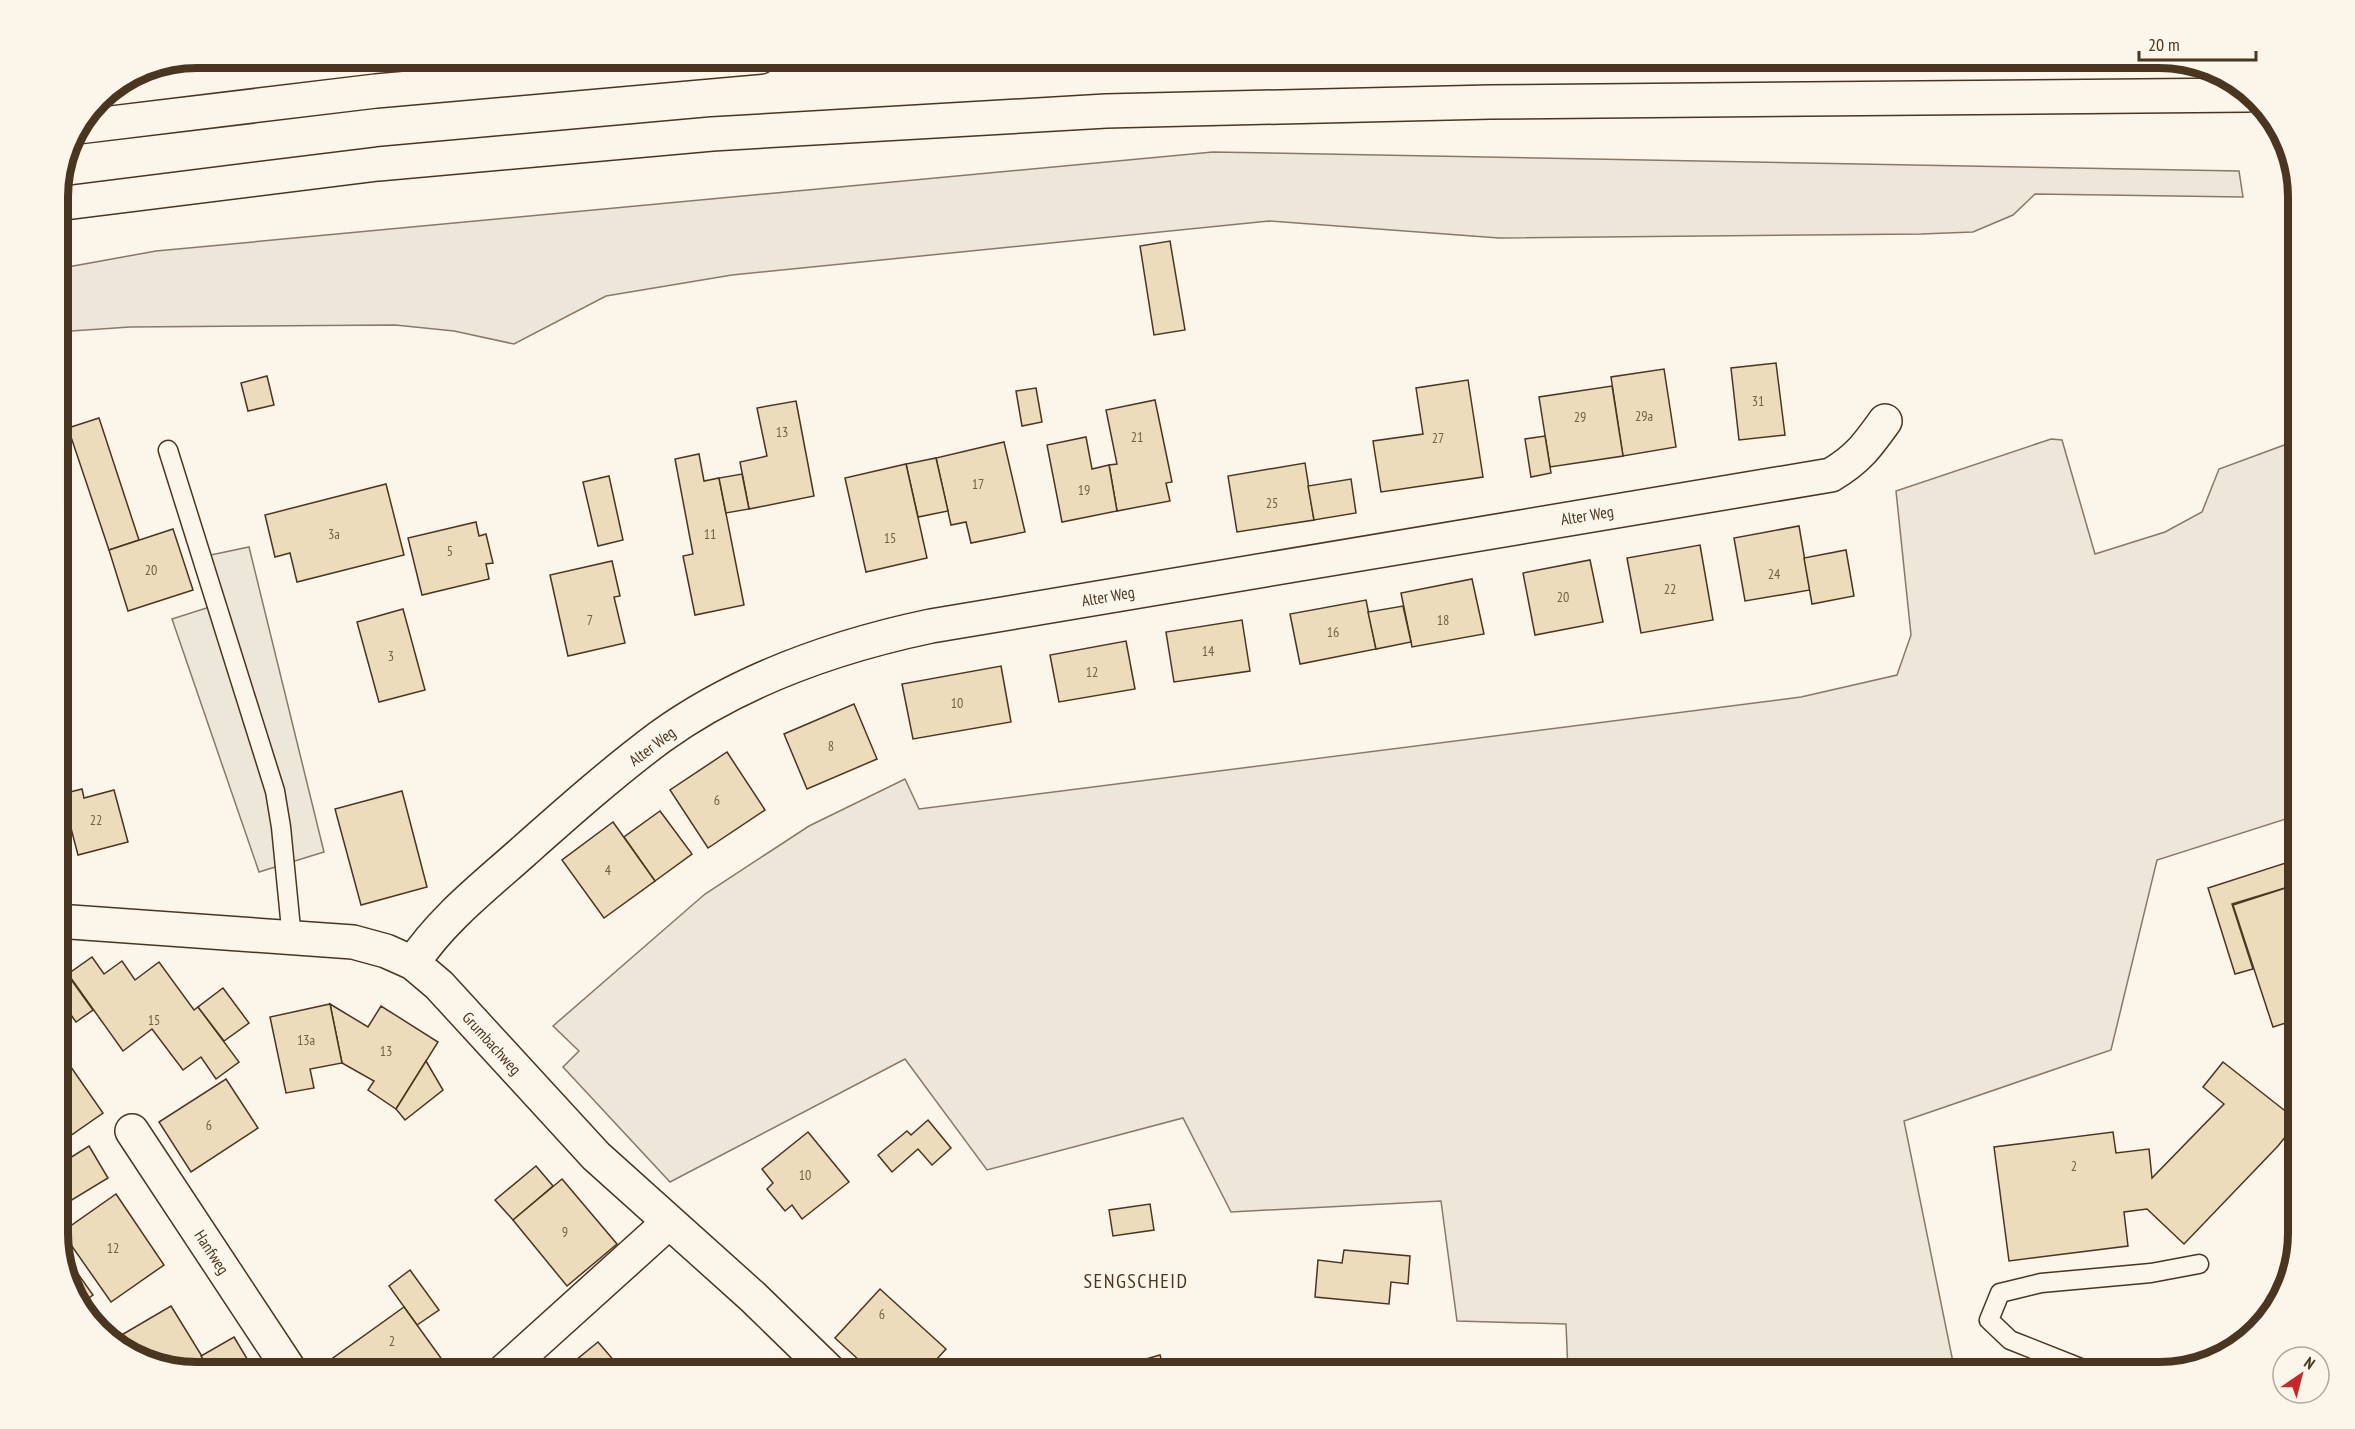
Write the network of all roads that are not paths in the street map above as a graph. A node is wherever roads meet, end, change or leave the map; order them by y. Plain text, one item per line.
1 (647, 67) edge
2 (2238, 95) edge
3 (89, 125) edge
4 (68, 203) edge
5 (1885, 421) dead end
6 (168, 450) dead end
7 (68, 922) edge
8 (292, 939) junction
9 (412, 963) junction
10 (132, 1131) dead end
11 (668, 1223) junction
12 (2199, 1264) dead end
13 (284, 1362) edge
14 (514, 1362) edge
15 (820, 1362) edge
16 (2066, 1362) edge

1 - 3 main road
2 - 4 main road
5 - 9 main road, Alter Weg
6 - 8 lane
7 - 8 main road, Grumbachweg
8 - 9 main road, Grumbachweg
9 - 11 main road, Grumbachweg
10 - 13 main road, Hanfweg
11 - 14 main road
11 - 15 main road, Grumbachweg
12 - 16 lane

